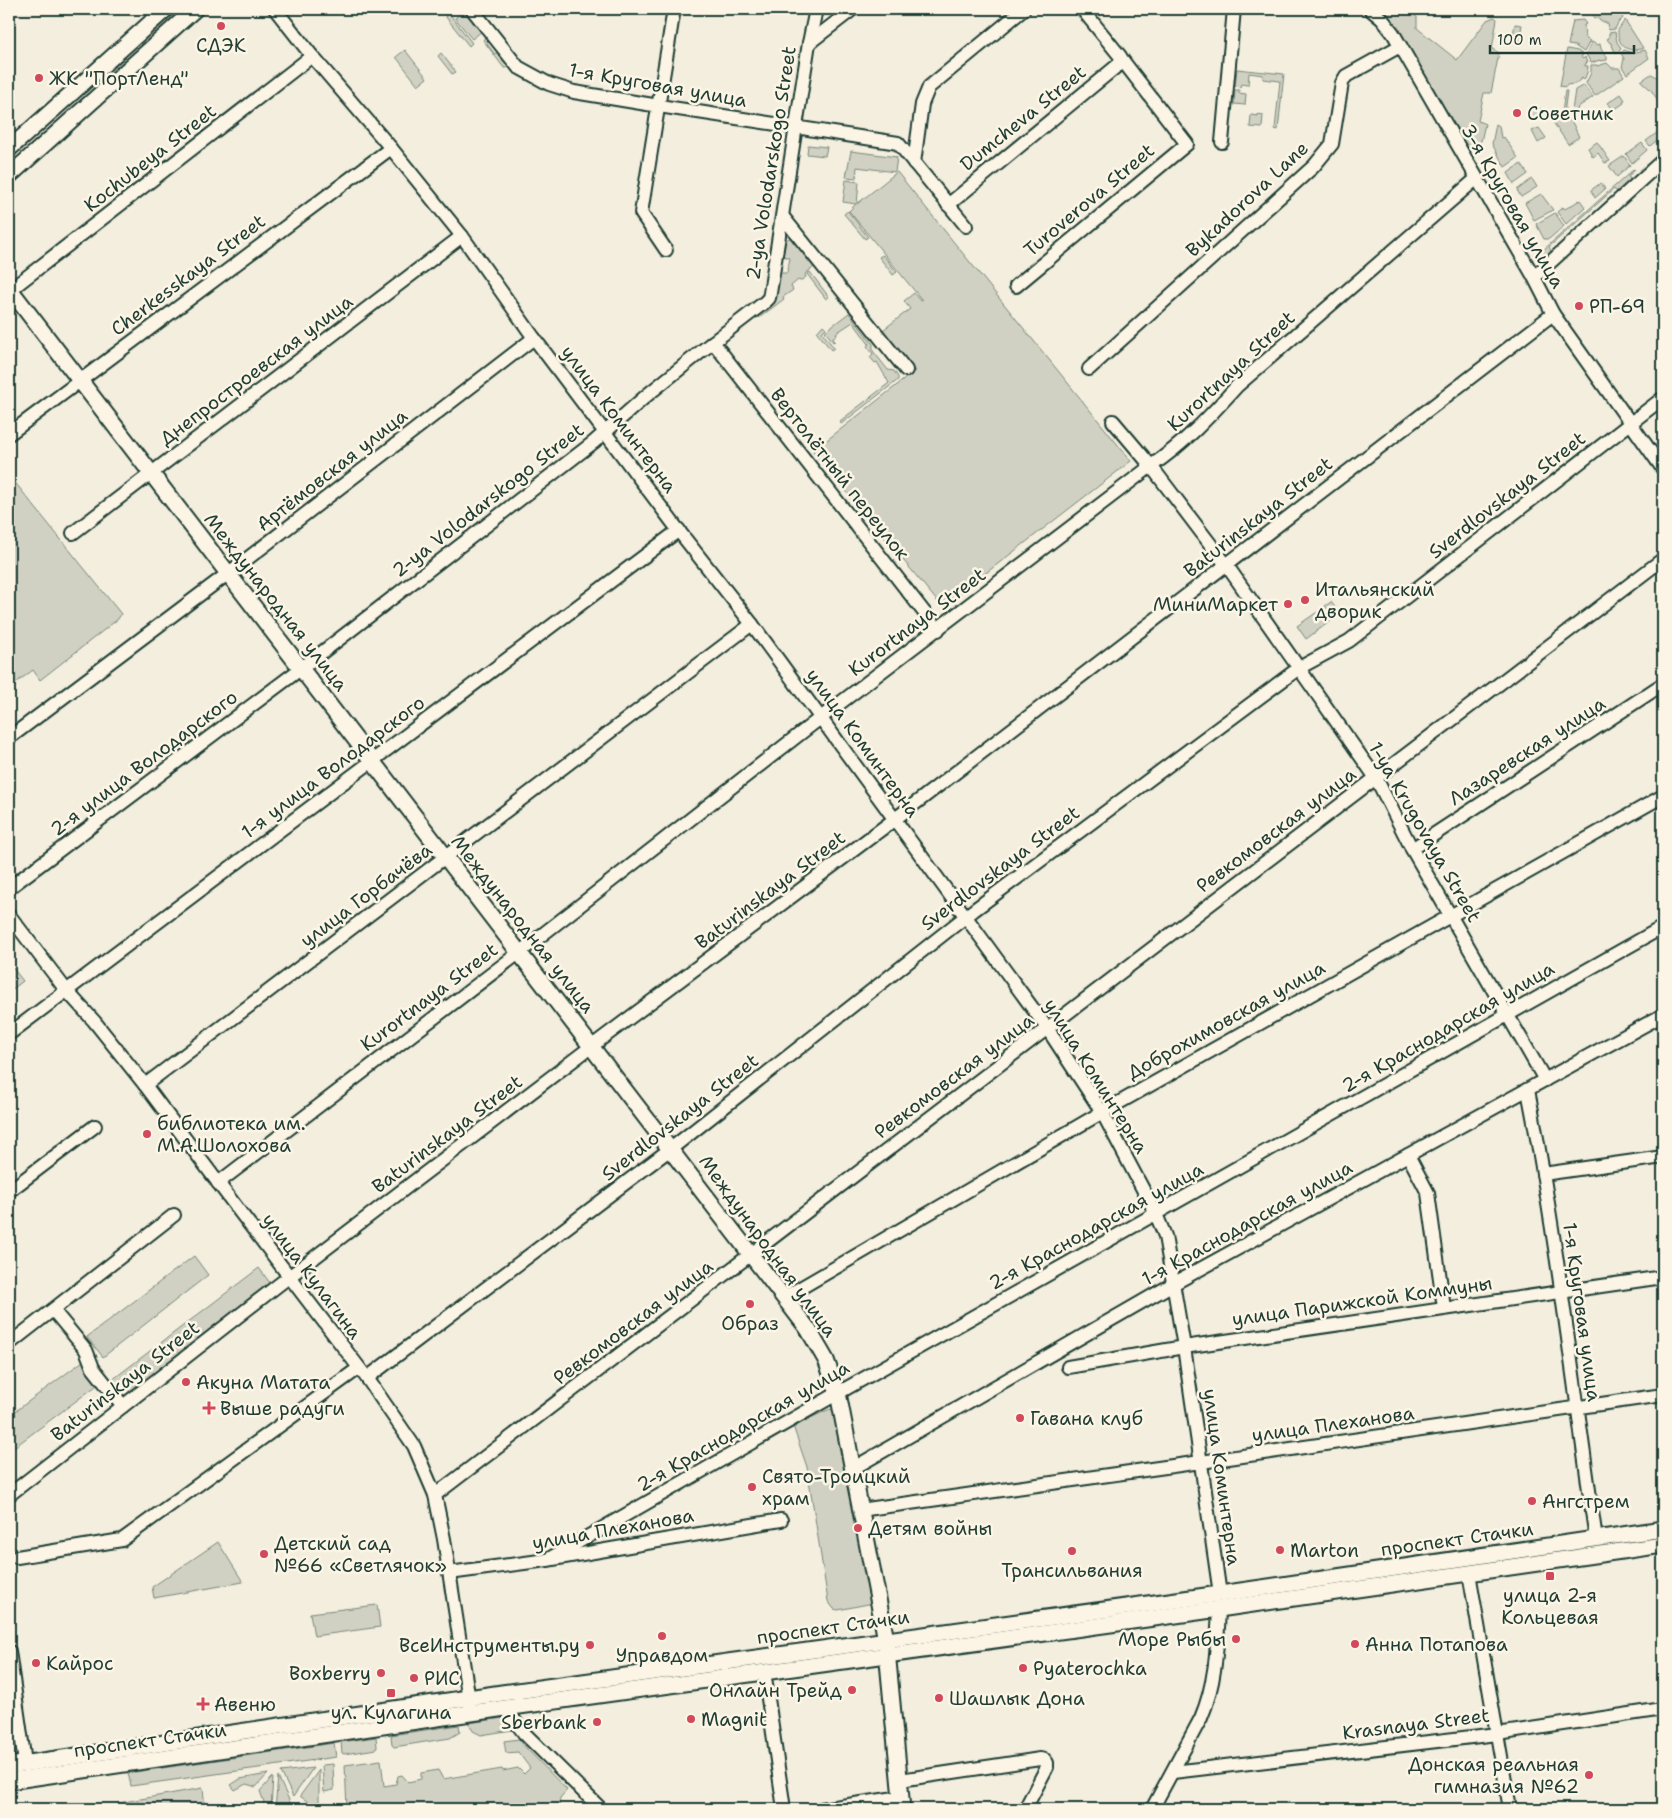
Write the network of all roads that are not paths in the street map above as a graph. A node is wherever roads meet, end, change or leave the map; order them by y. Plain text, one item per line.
1 (166, 9) edge
2 (196, 9) edge
3 (275, 9) edge
4 (472, 9) edge
5 (674, 9) edge
6 (816, 9) edge
7 (853, 9) edge
8 (1024, 9) edge
9 (1082, 9) edge
10 (1234, 9) edge
11 (1370, 9) edge
12 (809, 43) junction
13 (1400, 46) junction
14 (312, 56) junction
15 (1123, 61) junction
16 (659, 106) junction
17 (797, 127) junction
18 (1222, 142) dead end
19 (898, 143) junction
20 (916, 145) junction
21 (391, 148) junction
22 (9, 149) edge
23 (1663, 160) edge
24 (914, 162) junction
25 (9, 176) edge
26 (1476, 179) junction
27 (948, 204) junction
28 (783, 217) junction
29 (966, 226) dead end
30 (462, 236) junction
31 (666, 250) dead end
32 (1534, 277) junction
33 (1016, 286) dead end
34 (9, 289) edge
35 (1553, 314) junction
36 (534, 338) junction
37 (713, 342) junction
38 (1089, 369) dead end
39 (906, 370) dead end
40 (79, 380) junction
41 (1663, 398) edge
42 (1113, 421) dead end
43 (1631, 422) junction
44 (605, 431) junction
45 (9, 434) edge
46 (1151, 466) junction
47 (1663, 469) edge
48 (152, 473) junction
49 (679, 530) junction
50 (73, 533) dead end
51 (1663, 558) edge
52 (1226, 565) junction
53 (228, 573) junction
54 (752, 624) junction
55 (938, 630) junction
56 (302, 668) junction
57 (1299, 668) junction
58 (1663, 684) edge
59 (821, 717) junction
60 (9, 738) edge
61 (373, 761) junction
62 (1376, 778) junction
63 (1663, 796) edge
64 (895, 819) junction
65 (1412, 849) junction
66 (446, 858) junction
67 (9, 888) edge
68 (9, 915) edge
69 (1450, 915) junction
70 (966, 916) junction
71 (1663, 927) edge
72 (520, 952) junction
73 (66, 990) junction
74 (1507, 1015) junction
75 (1663, 1015) edge
76 (1047, 1028) junction
77 (9, 1034) edge
78 (592, 1046) junction
79 (1545, 1080) junction
80 (146, 1085) junction
81 (1528, 1090) junction
82 (1102, 1112) junction
83 (95, 1126) dead end
84 (671, 1149) junction
85 (1408, 1155) junction
86 (1663, 1157) edge
87 (1543, 1174) junction
88 (218, 1182) junction
89 (9, 1191) edge
90 (1156, 1214) junction
91 (174, 1215) dead end
92 (752, 1254) junction
93 (290, 1277) junction
94 (1663, 1277) edge
95 (1173, 1284) junction
96 (1561, 1292) junction
97 (785, 1297) junction
98 (1444, 1308) junction
99 (53, 1310) junction
100 (9, 1344) edge
101 (1184, 1347) junction
102 (1068, 1367) dead end
103 (363, 1373) junction
104 (838, 1393) junction
105 (1663, 1395) edge
106 (123, 1406) junction
107 (1576, 1407) junction
108 (1201, 1462) junction
109 (852, 1469) junction
110 (9, 1495) edge
111 (435, 1495) junction
112 (860, 1510) junction
113 (782, 1520) dead end
114 (1663, 1529) edge
115 (1596, 1539) junction
116 (1663, 1545) edge
117 (16, 1557) dead end
118 (547, 1560) junction
119 (450, 1573) junction
120 (1469, 1573) junction
121 (1220, 1594) junction
122 (1219, 1609) junction
123 (887, 1647) junction
124 (9, 1651) edge
125 (764, 1672) junction
126 (470, 1706) junction
127 (505, 1708) junction
128 (1663, 1709) edge
129 (1497, 1734) junction
130 (24, 1763) junction
131 (9, 1766) edge
132 (1173, 1772) junction
133 (900, 1780) junction
134 (9, 1781) edge
135 (902, 1803) edge
136 (600, 1809) edge
137 (784, 1809) edge
138 (821, 1809) edge
139 (1025, 1809) edge
140 (1152, 1809) edge
141 (1510, 1809) edge

1 - 22 main road
2 - 25 main road
3 - 14 street, улица Коминтерна
4 - 16 street, 1-я Круговая улица
5 - 16 street
6 - 12 street, 2-ya Volodarskogo Street
7 - 12 street
8 - 20 street
9 - 15 street
10 - 18 street
11 - 13 street, 3-я Круговая улица
12 - 17 street, 2-ya Volodarskogo Street
13 - 26 street, 3-я Круговая улица
13 - 38 street, Bykadorova Lane
14 - 21 street, улица Коминтерна
14 - 34 street, Kochubeya Street
15 - 27 street, Dumcheva Street
15 - 33 street, Turoverova Street
16 - 17 street, 1-я Круговая улица
16 - 31 street
17 - 19 street, 1-я Круговая улица
17 - 28 street, 2-ya Volodarskogo Street
19 - 20 street, 1-я Круговая улица
19 - 24 street
20 - 24 street
21 - 30 street, улица Коминтерна
21 - 40 street, Cherkesskaya Street
23 - 32 street
24 - 27 street
26 - 32 street, 3-я Круговая улица
26 - 46 street, Kurortnaya Street
27 - 29 street
28 - 37 street, 2-ya Volodarskogo Street
28 - 39 street
30 - 36 street, улица Коминтерна
30 - 48 street, Днепростроевская улица
32 - 35 street, 3-я Круговая улица
34 - 40 main road, Международная улица
35 - 43 street, 3-я Круговая улица
35 - 52 street, Baturinskaya Street
36 - 44 street, улица Коминтерна
36 - 53 street, Артёмовская улица
37 - 44 street, 2-ya Volodarskogo Street
37 - 55 street, Вертолётный переулок
40 - 45 street, Cherkesskaya Street
40 - 48 main road, Международная улица
41 - 43 street, Sverdlovskaya Street
42 - 46 street, 1-ya Krugovaya Street
43 - 47 street, 3-я Круговая улица
43 - 57 street, Sverdlovskaya Street
44 - 49 street, улица Коминтерна
44 - 56 street, 2-ya Volodarskogo Street
46 - 52 street, 1-ya Krugovaya Street
46 - 55 street, Kurortnaya Street
48 - 50 street, Днепростроевская улица
48 - 53 main road, Международная улица
49 - 54 street, улица Коминтерна
49 - 61 street, 1-я улица Володарского
51 - 62 street, Ревкомовская улица
52 - 57 street, 1-ya Krugovaya Street
52 - 64 street, Baturinskaya Street
53 - 56 main road, Международная улица
53 - 60 street, Артёмовская улица
54 - 59 street, улица Коминтерна
54 - 66 street, улица Горбачёва
55 - 59 street, Kurortnaya Street
56 - 61 main road, Международная улица
56 - 67 street, 2-я улица Володарского
57 - 62 street, 1-ya Krugovaya Street
57 - 70 street, Sverdlovskaya Street
58 - 65 street, Лазаревская улица
59 - 64 street, улица Коминтерна
59 - 72 street, Kurortnaya Street
61 - 66 main road, Международная улица
61 - 73 street, 1-я улица Володарского
62 - 65 street, 1-ya Krugovaya Street
62 - 76 street, Ревкомовская улица
63 - 69 street, Доброхимовская улица
64 - 70 street, улица Коминтерна
64 - 78 street, Baturinskaya Street
65 - 69 street, 1-ya Krugovaya Street
66 - 72 main road, Международная улица
66 - 80 street, улица Горбачёва
68 - 73 street, улица Кулагина
69 - 74 street, 1-ya Krugovaya Street
69 - 82 street, Доброхимовская улица
70 - 76 street, улица Коминтерна
70 - 84 street, Sverdlovskaya Street
71 - 74 street, 2-я Краснодарская улица
72 - 78 main road, Международная улица
72 - 88 street, Kurortnaya Street
73 - 77 street, 1-я улица Володарского
73 - 80 street, улица Кулагина
74 - 79 street, 1-ya Krugovaya Street
74 - 90 street, 2-я Краснодарская улица
75 - 79 street, 1-я Краснодарская улица
76 - 82 street, улица Коминтерна
76 - 92 street, Ревкомовская улица
78 - 84 main road, Международная улица
78 - 93 street, Baturinskaya Street
79 - 81 street, 1-я Краснодарская улица
80 - 88 street, улица Кулагина
81 - 85 street, 1-я Краснодарская улица
81 - 87 street, 1-я Круговая улица
82 - 90 street, улица Коминтерна
82 - 97 street, Доброхимовская улица
83 - 89 street
84 - 92 main road, Международная улица
84 - 103 street, Sverdlovskaya Street
85 - 95 street, 1-я Краснодарская улица
85 - 98 street
86 - 87 street
87 - 96 street, 1-я Круговая улица
88 - 93 street, улица Кулагина
90 - 95 street, улица Коминтерна
90 - 104 street, 2-я Краснодарская улица
91 - 99 street
92 - 97 main road, Международная улица
92 - 111 street, Ревкомовская улица
93 - 103 street, улица Кулагина
93 - 106 street, Baturinskaya Street
94 - 96 street, улица Парижской Коммуны
95 - 101 street, улица Коминтерна
95 - 109 street, 1-я Краснодарская улица
96 - 98 street, улица Парижской Коммуны
96 - 107 street, 1-я Круговая улица
97 - 104 main road, Международная улица
98 - 101 street, улица Парижской Коммуны
99 - 100 street
99 - 106 street
101 - 102 street, улица Парижской Коммуны
101 - 108 street, улица Коминтерна
103 - 111 street, улица Кулагина
103 - 117 street, Sverdlovskaya Street
104 - 109 main road, Международная улица
104 - 118 street, 2-я Краснодарская улица
105 - 107 street, улица Плеханова
106 - 110 street, Baturinskaya Street
107 - 108 street, улица Плеханова
107 - 115 street, 1-я Круговая улица
108 - 112 street, улица Плеханова
108 - 121 street, улица Коминтерна
109 - 112 main road, Международная улица
111 - 119 street, улица Кулагина
112 - 123 main road, Международная улица
113 - 118 street, улица Плеханова
114 - 115 main road, проспект Стачки
115 - 121 main road, проспект Стачки
116 - 120 main road, проспект Стачки
118 - 119 street, улица Плеханова
119 - 126 street, улица Кулагина
120 - 122 main road, проспект Стачки
120 - 129 street
121 - 123 main road, проспект Стачки
122 - 123 main road, проспект Стачки
122 - 132 street
123 - 125 main road, проспект Стачки
123 - 126 main road, проспект Стачки
123 - 133 main road, Международная улица
124 - 130 street
125 - 127 main road, проспект Стачки
125 - 137 street
126 - 127 main road, проспект Стачки
126 - 130 main road, проспект Стачки
126 - 134 main road, проспект Стачки
127 - 136 street
128 - 129 street, Krasnaya Street
129 - 132 street, Krasnaya Street
129 - 141 street
130 - 131 main road, проспект Стачки
132 - 140 street
133 - 135 main road, Международная улица
133 - 139 street
135 - 138 street

